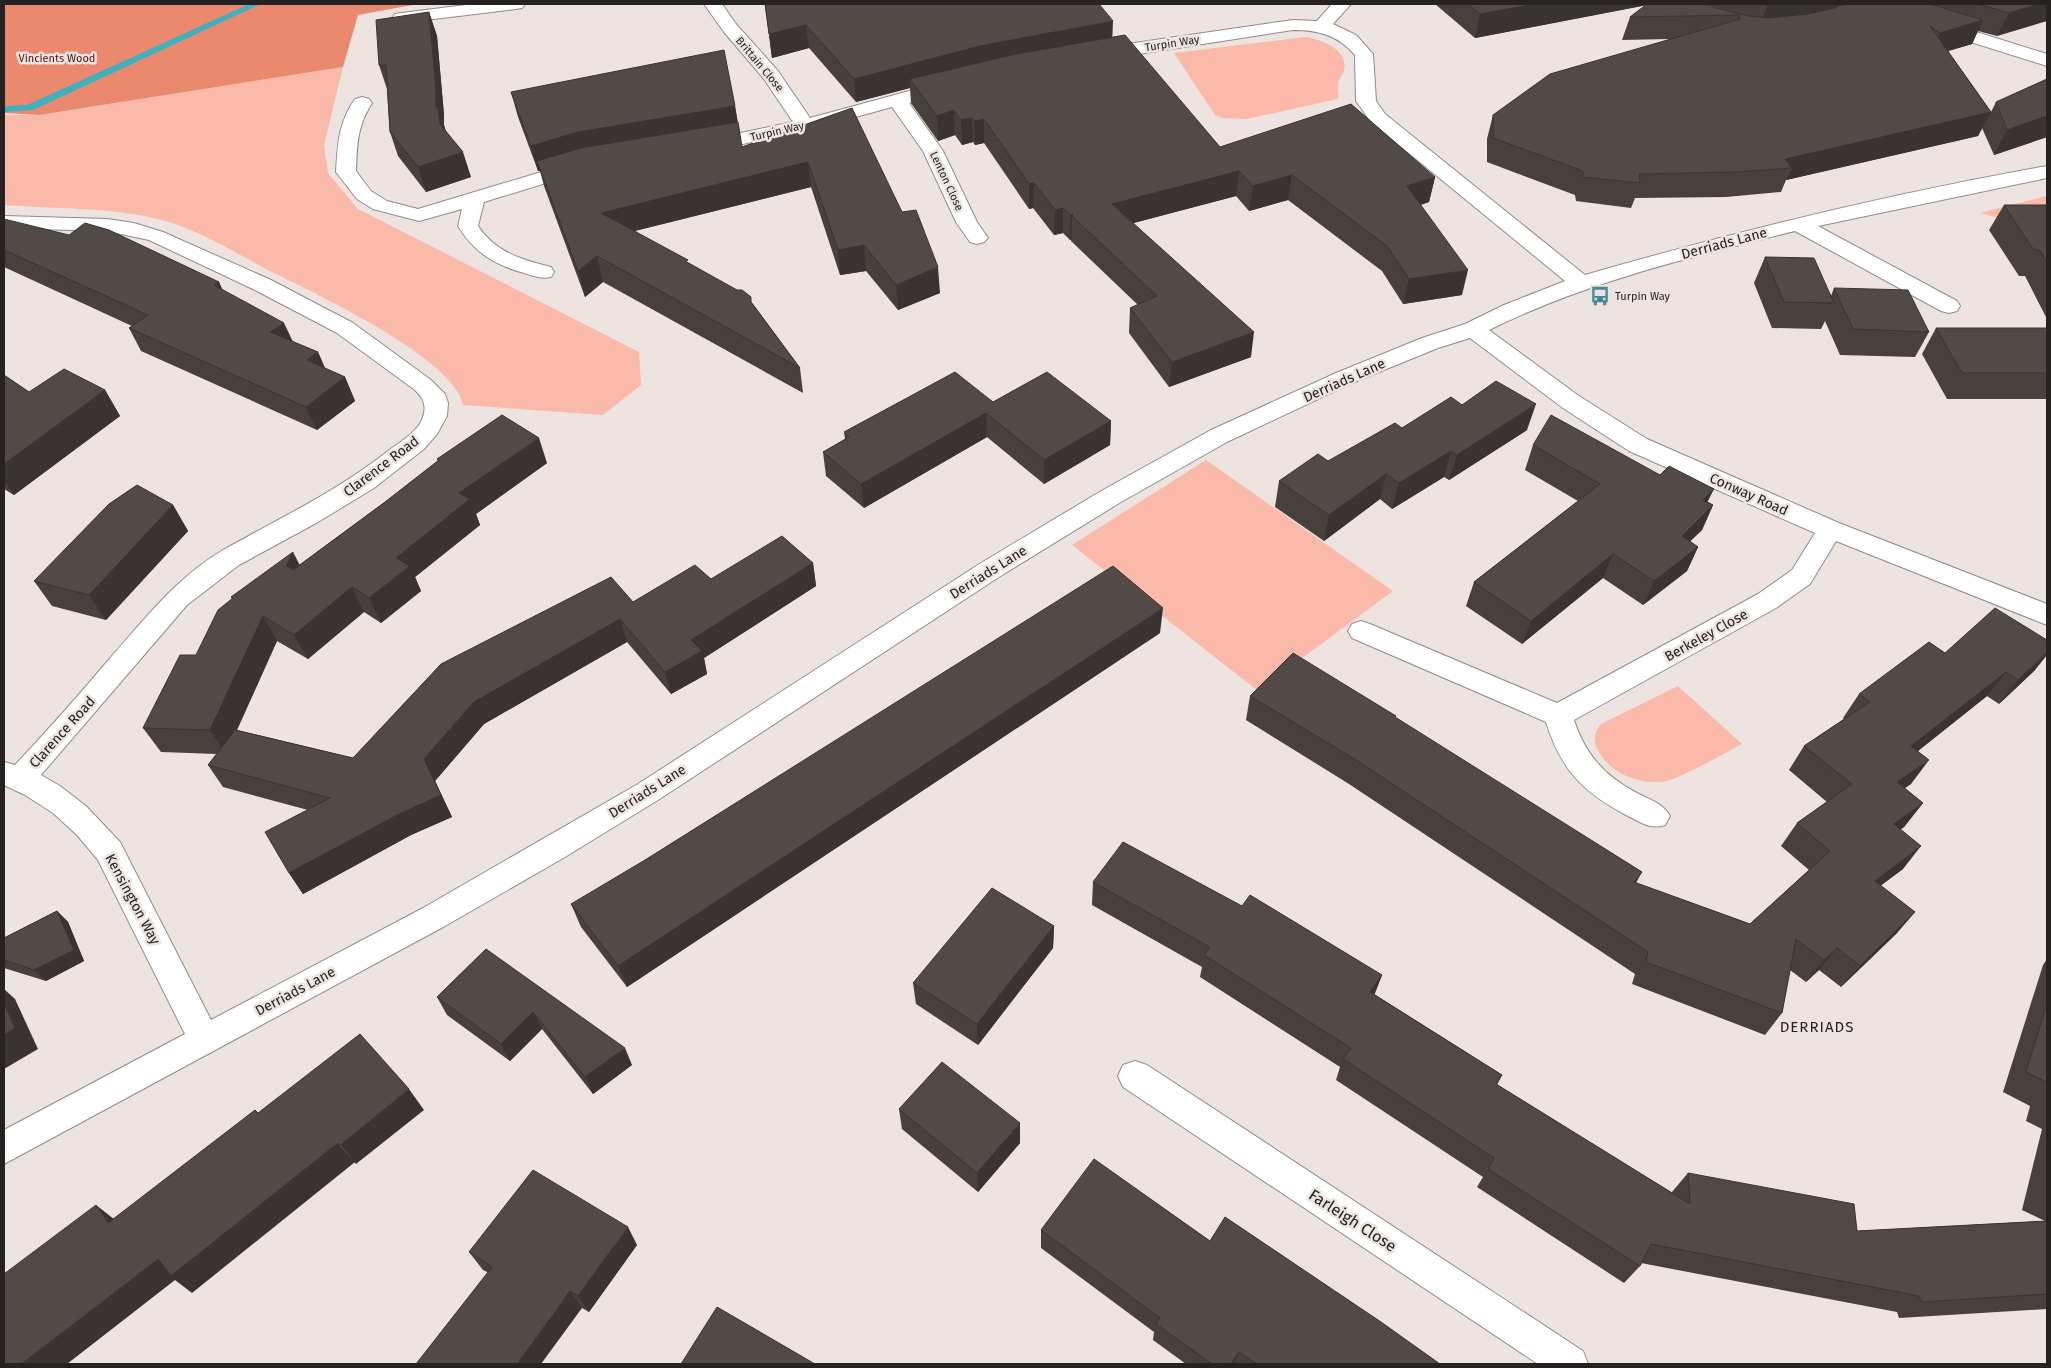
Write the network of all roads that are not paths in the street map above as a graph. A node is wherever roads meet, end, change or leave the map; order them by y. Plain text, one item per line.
1 (516, 4) edge
2 (713, 4) edge
3 (1342, 4) edge
4 (1864, 7) edge
5 (401, 18) edge
6 (1322, 26) junction
7 (1085, 56) edge
8 (2047, 60) edge
9 (962, 82) edge
10 (896, 100) junction
11 (362, 103) dead end
12 (805, 125) junction
13 (687, 148) edge
14 (595, 164) edge
15 (2047, 172) edge
16 (475, 197) junction
17 (4, 222) edge
18 (1798, 224) junction
19 (977, 238) dead end
20 (543, 272) dead end
21 (1580, 283) junction
22 (1949, 306) dead end
23 (1473, 329) junction
24 (1830, 529) junction
25 (2047, 615) edge
26 (1361, 631) dead end
27 (1558, 716) junction
28 (12, 775) edge
29 (1655, 816) dead end
30 (204, 1039) junction
31 (1135, 1076) dead end
32 (4, 1148) edge
33 (1570, 1364) edge

1 - 5 street
2 - 12 street, Brittain Close
3 - 6 street
4 - 8 street
6 - 7 street, Turpin Way
6 - 21 street, Turpin Way
9 - 10 street, Turpin Way
10 - 12 street, Turpin Way
10 - 19 street, Lenton Close
11 - 16 street
12 - 13 street, Turpin Way
14 - 16 street
15 - 18 street, Derriads Lane
16 - 20 street
17 - 28 street, Clarence Road
18 - 21 street, Derriads Lane
18 - 22 street
21 - 23 street, Derriads Lane
23 - 24 street, Conway Road
23 - 30 street, Derriads Lane
24 - 25 street, Conway Road
24 - 27 street, Berkeley Close
26 - 27 street
27 - 29 street
28 - 30 street, Kensington Way
30 - 32 street, Derriads Lane
31 - 33 street, Farleigh Close

